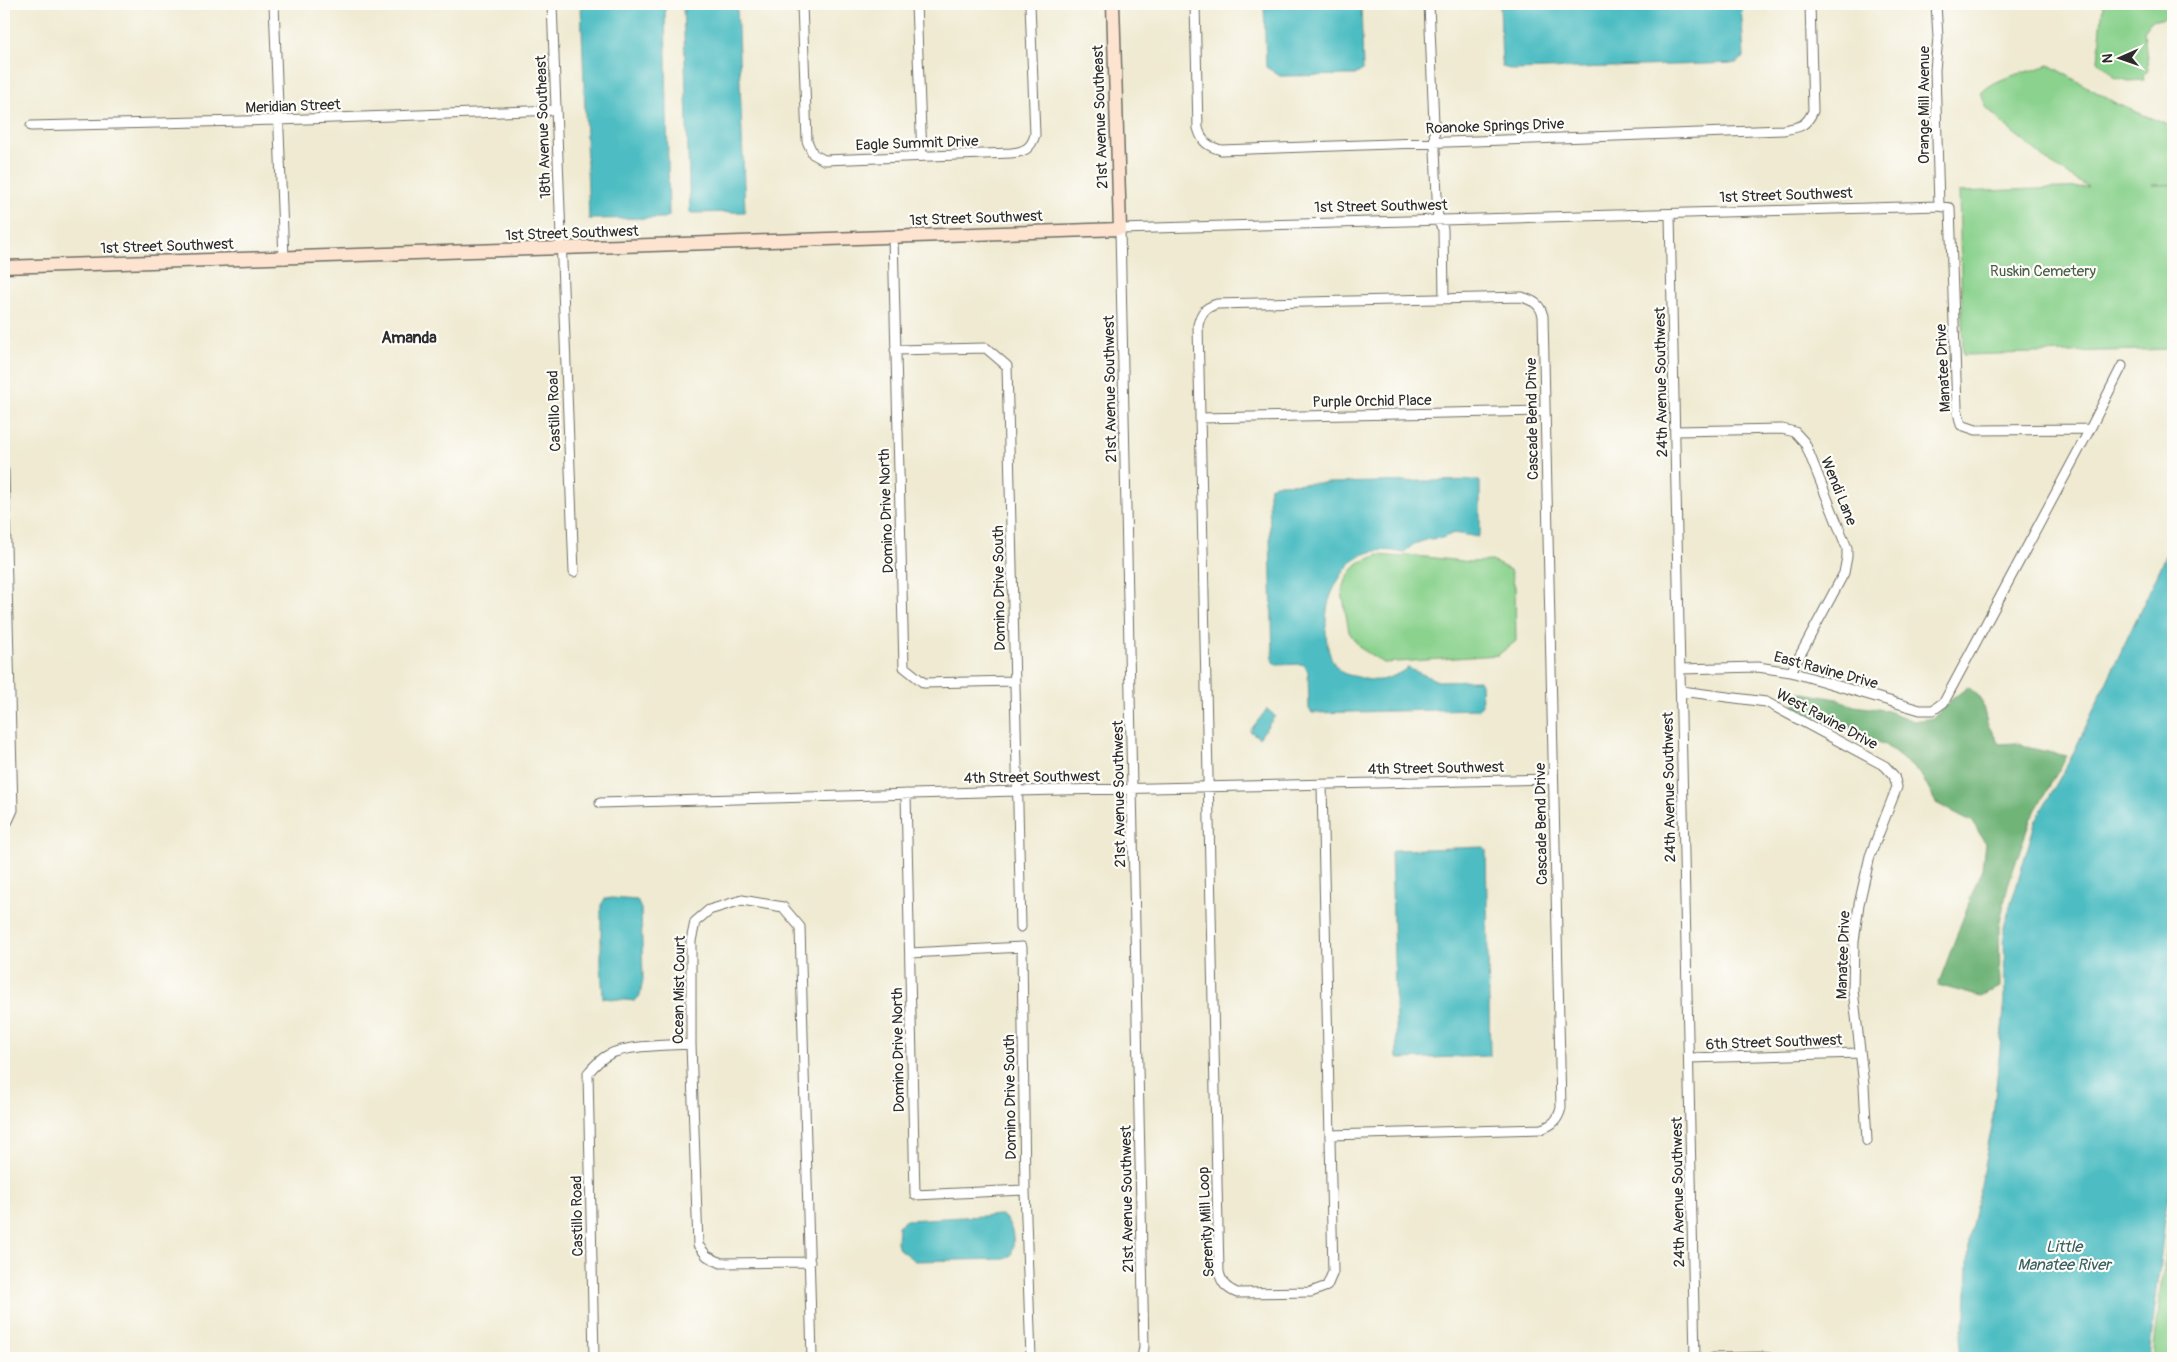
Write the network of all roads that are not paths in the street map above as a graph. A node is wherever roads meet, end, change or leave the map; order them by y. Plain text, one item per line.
1 (274, 4) edge
2 (552, 4) edge
3 (802, 4) edge
4 (916, 4) edge
5 (1030, 4) edge
6 (1112, 4) edge
7 (1195, 4) edge
8 (1430, 4) edge
9 (1810, 4) edge
10 (1936, 4) edge
11 (556, 110) junction
12 (278, 120) junction
13 (31, 126) dead end
14 (1435, 142) junction
15 (922, 156) junction
16 (1939, 206) junction
17 (1950, 208) joint
18 (1670, 215) junction
19 (1438, 221) junction
20 (1120, 229) junction
21 (893, 237) junction
22 (561, 249) junction
23 (284, 259) junction
24 (4, 267) edge
25 (1444, 299) junction
26 (896, 350) junction
27 (2122, 366) dead end
28 (1545, 411) junction
29 (1200, 418) junction
30 (2090, 429) junction
31 (1676, 431) junction
32 (4, 471) edge
33 (574, 572) dead end
34 (1680, 669) junction
35 (1791, 672) junction
36 (1015, 681) junction
37 (1681, 691) junction
38 (1894, 776) joint
39 (1554, 779) junction
40 (1322, 785) junction
41 (1208, 787) junction
42 (1133, 789) junction
43 (1017, 790) junction
44 (906, 794) junction
45 (600, 803) dead end
46 (6, 822) edge
47 (1021, 926) dead end
48 (910, 952) junction
49 (691, 1044) junction
50 (1860, 1053) junction
51 (1688, 1058) junction
52 (1330, 1135) junction
53 (1867, 1142) dead end
54 (1025, 1190) junction
55 (810, 1262) junction
56 (594, 1358) edge
57 (812, 1358) edge
58 (1031, 1358) edge
59 (1142, 1358) edge
60 (1695, 1358) edge
61 (1713, 1358) edge
62 (1770, 1358) edge

1 - 12 street
2 - 11 street, 18th Avenue Southeast
3 - 15 street, Eagle Summit Drive
4 - 15 street
5 - 15 street, Eagle Summit Drive
6 - 20 street, 21st Avenue Southeast
7 - 14 street, Roanoke Springs Drive
8 - 14 street
9 - 14 street, Roanoke Springs Drive
10 - 16 street, Orange Mill Avenue
11 - 12 street, Meridian Street
11 - 22 street, 18th Avenue Southeast
12 - 13 street, Meridian Street
12 - 23 street
14 - 19 street
16 - 17 street, 1st Street Southwest
16 - 18 street, 1st Street Southwest
17 - 30 street, Manatee Drive
18 - 19 street, 1st Street Southwest
18 - 31 street, 24th Avenue Southwest
19 - 20 street, 1st Street Southwest
19 - 25 street
20 - 21 street, 1st Street Southwest
20 - 42 street, 21st Avenue Southwest
21 - 22 street, 1st Street Southwest
21 - 26 street, Domino Drive North
22 - 23 street, 1st Street Southwest
22 - 33 street, Castillo Road
23 - 24 street, 1st Street Southwest
25 - 28 street, Cascade Bend Drive
25 - 29 street, Cascade Bend Drive
26 - 36 street, Domino Drive South
26 - 36 street, Domino Drive North
27 - 30 street
28 - 29 street, Purple Orchid Place
28 - 39 street, Cascade Bend Drive
29 - 41 street, Cascade Bend Drive
30 - 35 street, East Ravine Drive
31 - 34 street, 24th Avenue Southwest
31 - 35 street, Wendi Lane
32 - 46 street
34 - 35 street, East Ravine Drive
34 - 37 street, 24th Avenue Southwest
36 - 43 street, Domino Drive South
37 - 38 street, West Ravine Drive
37 - 51 street, 24th Avenue Southwest
38 - 50 street, Manatee Drive
39 - 40 street, 4th Street Southwest
39 - 52 street, Cascade Bend Drive
40 - 41 street, 4th Street Southwest
40 - 52 street, Serenity Mill Loop
41 - 42 street, 4th Street Southwest
41 - 52 street, Serenity Mill Loop
42 - 43 street, 4th Street Southwest
42 - 59 street, 21st Avenue Southwest
43 - 44 street, 4th Street Southwest
43 - 47 street, Domino Drive South
44 - 45 street, 4th Street Southwest
44 - 48 street, Domino Drive North
48 - 54 street, Domino Drive North
48 - 54 street, Domino Drive South
49 - 55 street, Ocean Mist Court
49 - 55 street, Ocean Mist Court
49 - 56 street, Castillo Road
50 - 51 street, 6th Street Southwest
50 - 53 street, Manatee Drive
51 - 60 street, 24th Avenue Southwest
54 - 58 street, Domino Drive South
55 - 57 street, Ocean Mist Court
61 - 62 street

